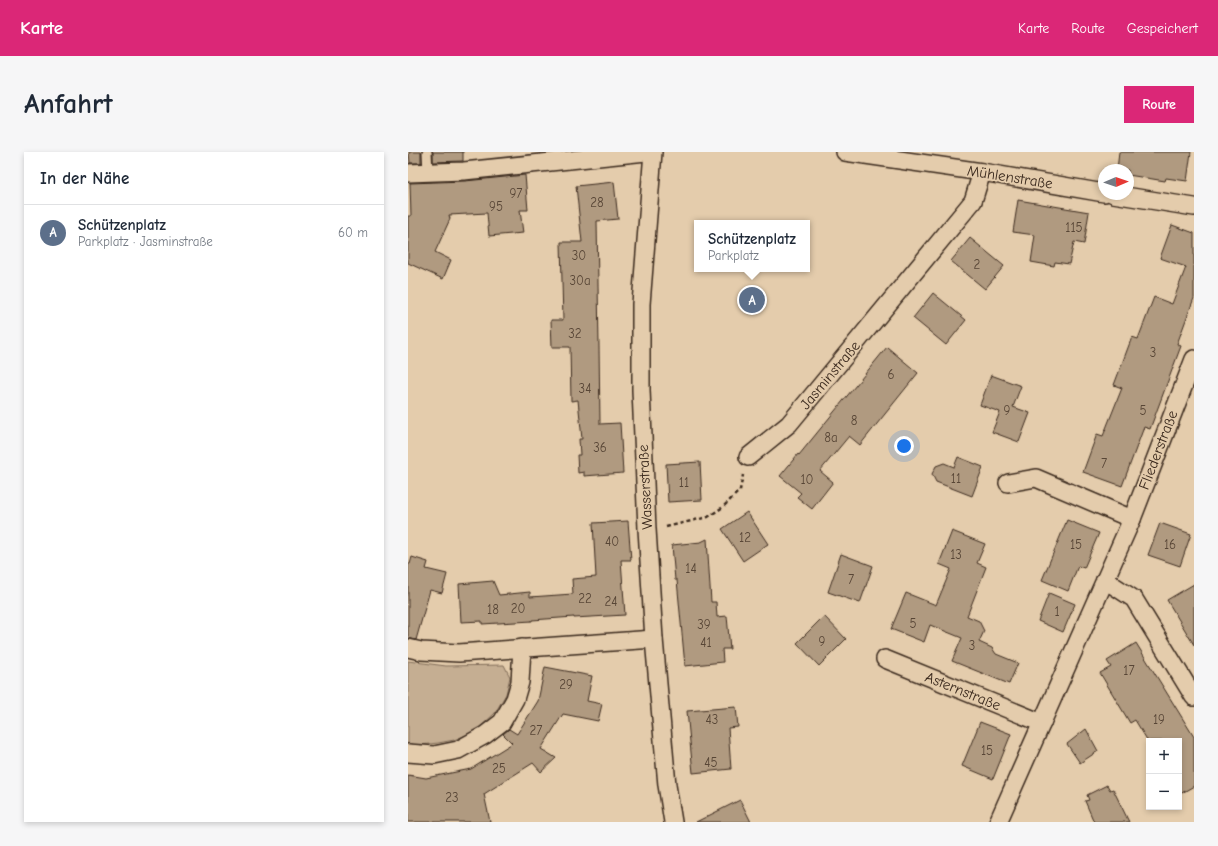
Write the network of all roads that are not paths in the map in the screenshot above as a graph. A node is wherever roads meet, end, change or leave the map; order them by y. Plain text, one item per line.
1 (427, 152) edge
2 (646, 152) edge
3 (652, 152) edge
4 (845, 152) edge
5 (982, 172) junction
6 (408, 173) edge
7 (428, 173) junction
8 (1098, 191) edge
9 (1134, 197) edge
10 (1194, 207) edge
11 (1194, 359) edge
12 (748, 457) road end
13 (1008, 483) dead end
14 (1132, 519) junction
15 (1105, 580) junction
16 (654, 639) junction
17 (408, 648) edge
18 (522, 648) junction
19 (885, 659) dead end
20 (1194, 697) edge
21 (1042, 723) junction
22 (408, 753) edge
23 (673, 822) edge
24 (998, 822) edge

1 - 7 lane
2 - 7 street
3 - 16 street, Wasserstraße
4 - 5 street, Mühlenstraße
5 - 8 street, Mühlenstraße
5 - 12 street, Jasminstraße
6 - 7 street
9 - 10 street
11 - 14 street, Fliederstraße
13 - 14 street
14 - 15 street, Fliederstraße
15 - 20 street
15 - 21 street
16 - 18 street
16 - 23 street, Wasserstraße
17 - 18 street
18 - 22 street
19 - 21 street, Asternstraße
21 - 24 street

